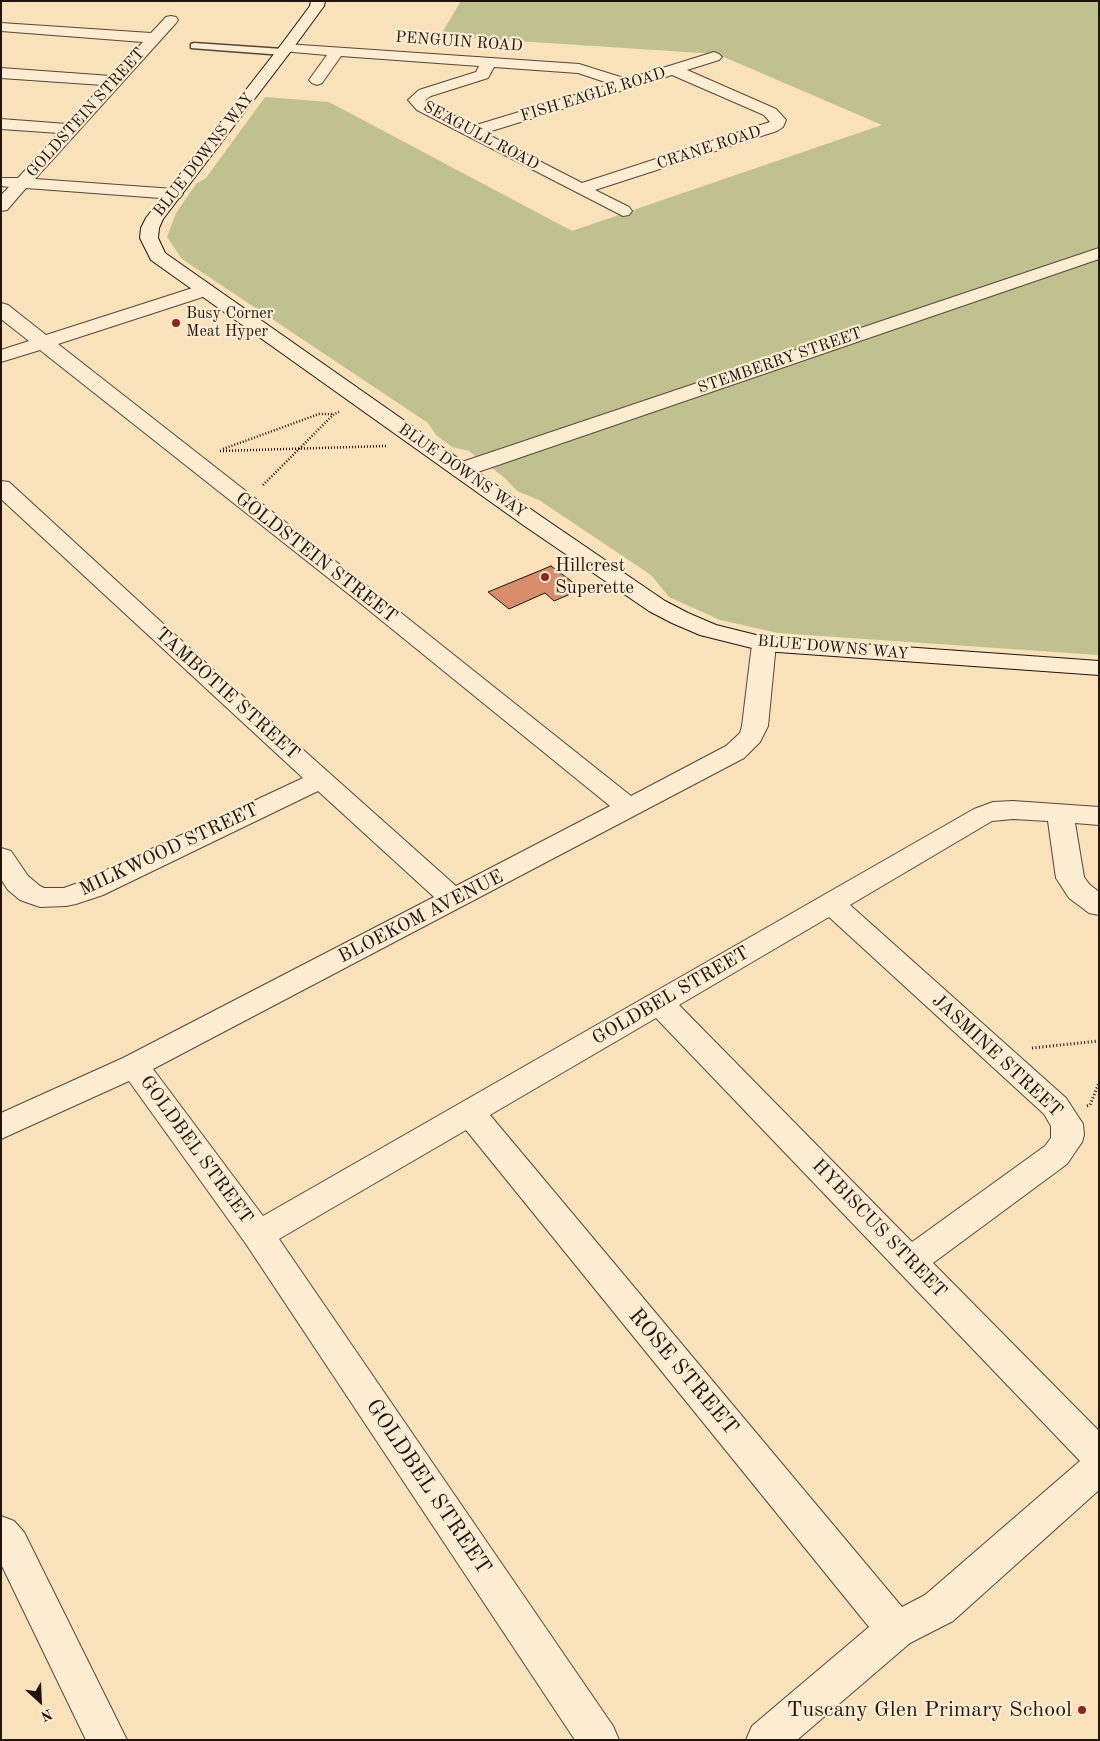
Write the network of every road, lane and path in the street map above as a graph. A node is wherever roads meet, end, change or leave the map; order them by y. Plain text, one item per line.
1 (318, 1) edge
2 (171, 20) dead end
3 (1, 27) edge
4 (155, 38) junction
5 (194, 46) dead end
6 (284, 50) junction
7 (337, 52) junction
8 (714, 58) dead end
9 (488, 62) junction
10 (674, 70) junction
11 (1, 73) edge
12 (317, 80) dead end
13 (115, 81) junction
14 (627, 84) junction
15 (1, 124) edge
16 (72, 129) junction
17 (471, 132) junction
18 (1, 182) edge
19 (22, 183) junction
20 (581, 189) junction
21 (174, 194) junction
22 (1, 206) edge
23 (623, 211) dead end
24 (1099, 253) edge
25 (205, 290) junction
26 (1, 309) edge
27 (43, 343) junction
28 (1, 356) edge
29 (340, 412) dead end
30 (334, 414) junction
31 (394, 443) dead end
32 (301, 448) junction
33 (461, 470) junction
34 (1, 487) edge
35 (236, 495) junction
36 (764, 644) junction
37 (1099, 668) edge
38 (320, 780) junction
39 (629, 808) junction
40 (1060, 814) junction
41 (1099, 816) edge
42 (1, 857) edge
43 (454, 900) junction
44 (832, 904) junction
45 (1099, 906) edge
46 (659, 1003) junction
47 (1099, 1041) edge
48 (993, 1051) junction
49 (134, 1066) junction
50 (470, 1113) junction
51 (1, 1128) edge
52 (258, 1235) junction
53 (910, 1261) junction
54 (1099, 1456) edge
55 (1099, 1467) edge
56 (1, 1533) edge
57 (896, 1630) junction
58 (107, 1740) edge
59 (599, 1740) edge
60 (766, 1740) edge

1 - 6 street, BLUE DOWNS WAY
2 - 4 street, GOLDSTEIN STREET
3 - 4 street
4 - 13 street, GOLDSTEIN STREET
5 - 6 lane
6 - 7 street, PENGUIN ROAD
6 - 21 street, BLUE DOWNS WAY
7 - 9 street, PENGUIN ROAD
7 - 12 street
8 - 10 street, FISH EAGLE ROAD
9 - 14 street, PENGUIN ROAD
9 - 17 street, SEAGULL ROAD
10 - 14 street, FISH EAGLE ROAD
10 - 20 street, CRANE ROAD
11 - 13 street
13 - 16 street, GOLDSTEIN STREET
14 - 17 street, FISH EAGLE ROAD
15 - 16 street
16 - 19 street, GOLDSTEIN STREET
17 - 20 street, SEAGULL ROAD
18 - 19 street
19 - 21 street
19 - 22 street, GOLDSTEIN STREET
20 - 23 street, SEAGULL ROAD
21 - 25 street, BLUE DOWNS WAY
24 - 33 street, STEMBERRY STREET
25 - 27 street
25 - 33 street, BLUE DOWNS WAY
26 - 27 street, GOLDSTEIN STREET
27 - 28 street
27 - 35 street, GOLDSTEIN STREET
29 - 30 path
30 - 32 path
30 - 32 path
31 - 32 path
32 - 35 path
33 - 36 street, BLUE DOWNS WAY
34 - 38 street, TAMBOTIE STREET
35 - 39 street, GOLDSTEIN STREET
36 - 37 street, BLUE DOWNS WAY
36 - 39 street, BLOEKOM AVENUE
38 - 42 street, MILKWOOD STREET
38 - 43 street, TAMBOTIE STREET
39 - 43 street, BLOEKOM AVENUE
40 - 41 street, GOLDBEL STREET
40 - 44 street, GOLDBEL STREET
40 - 45 street
43 - 49 street, BLOEKOM AVENUE
44 - 46 street, GOLDBEL STREET
44 - 48 street, JASMINE STREET
46 - 50 street, GOLDBEL STREET
46 - 53 street, HYBISCUS STREET
47 - 48 path
48 - 53 street, JASMINE STREET
49 - 51 street, BLOEKOM AVENUE
49 - 52 street, GOLDBEL STREET
50 - 52 street, GOLDBEL STREET
50 - 57 street, ROSE STREET
52 - 59 street, GOLDBEL STREET
53 - 54 street, HYBISCUS STREET
55 - 57 street
56 - 58 street
57 - 60 street

